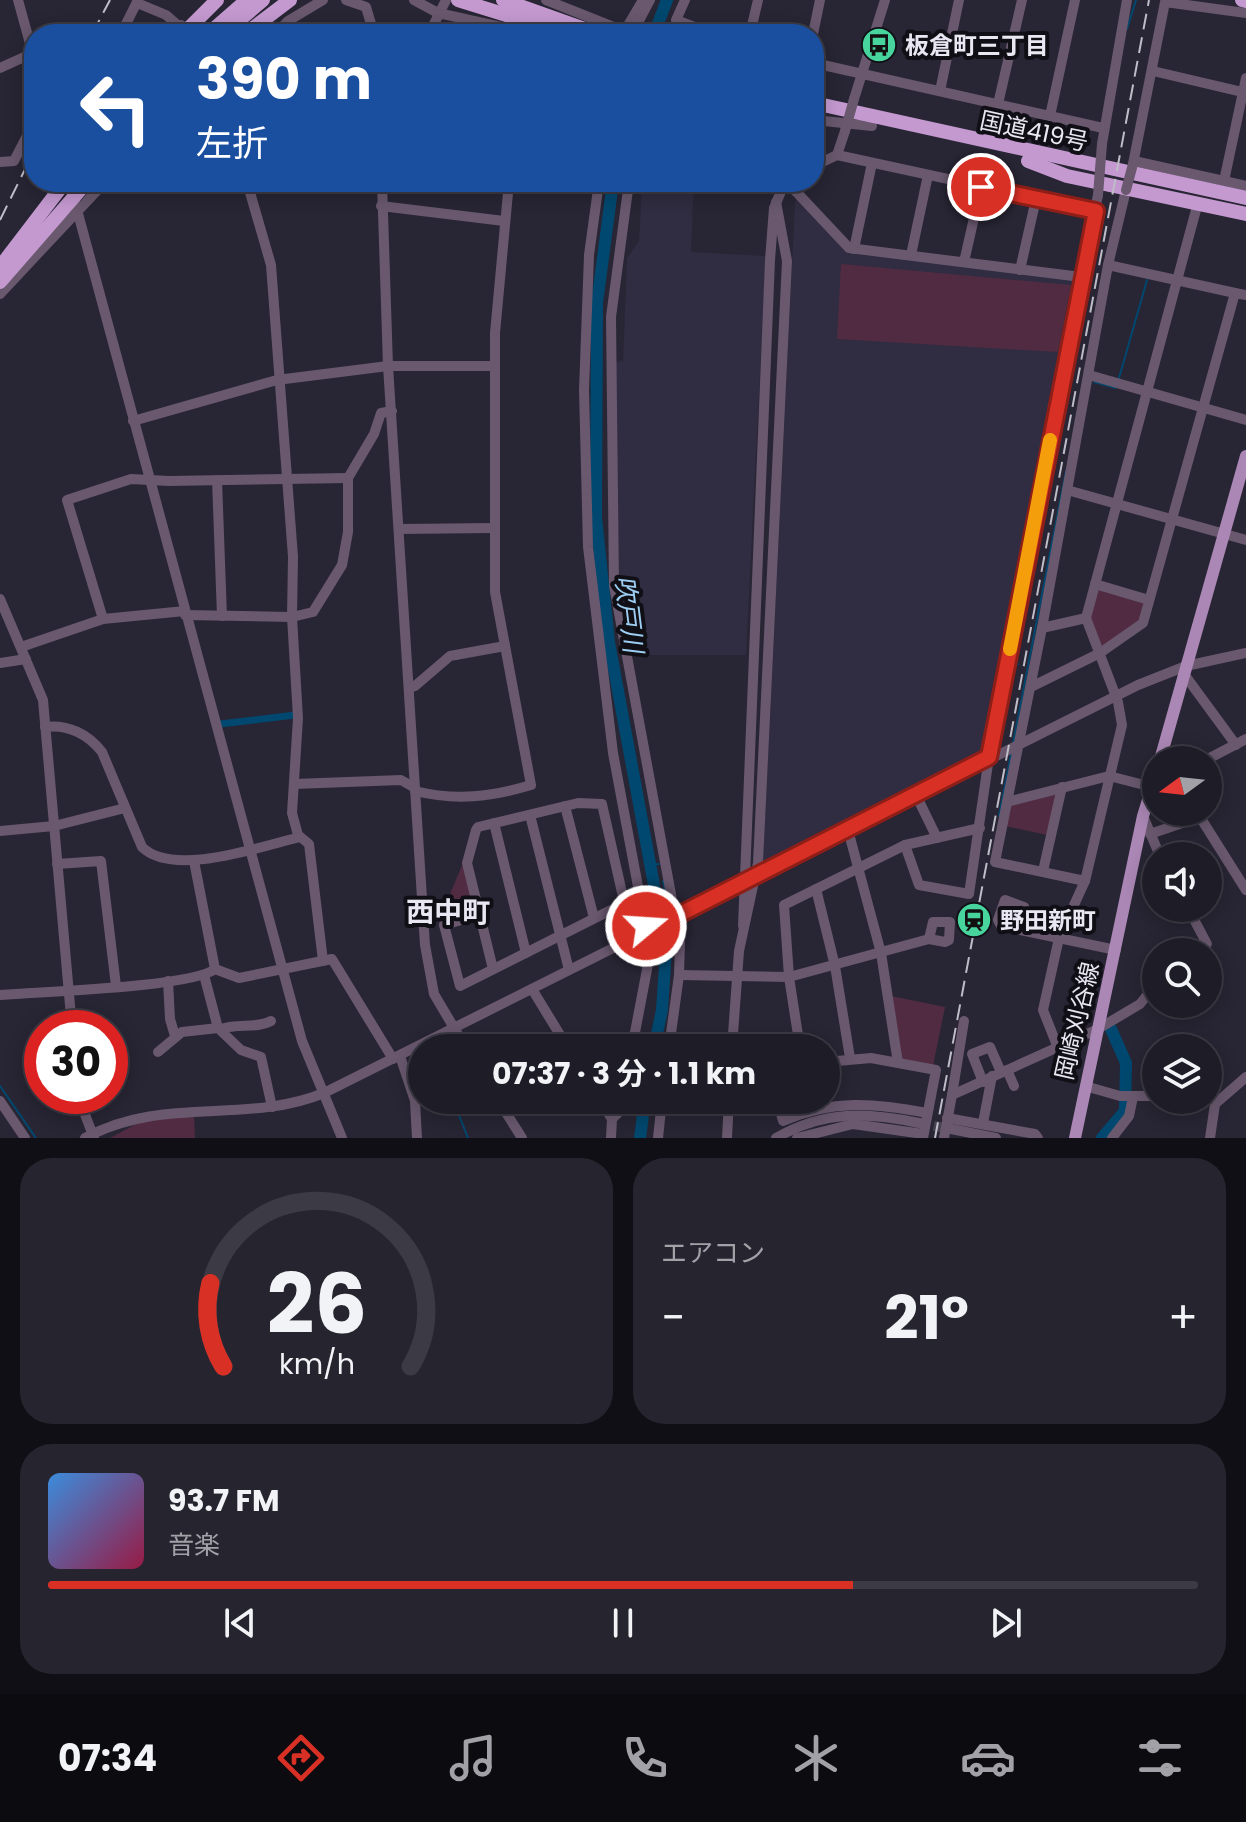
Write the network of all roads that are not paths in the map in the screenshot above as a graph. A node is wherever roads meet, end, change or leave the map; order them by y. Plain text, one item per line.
1 (18, 0) edge
2 (217, 0) edge
3 (234, 0) edge
4 (247, 0) edge
5 (263, 0) edge
6 (278, 0) edge
7 (290, 0) edge
8 (302, 0) edge
9 (323, 0) edge
10 (346, 0) edge
11 (414, 0) edge
12 (446, 0) edge
13 (458, 0) edge
14 (477, 0) edge
15 (503, 0) edge
16 (523, 0) edge
17 (546, 0) edge
18 (643, 0) edge
19 (650, 0) edge
20 (685, 0) edge
21 (758, 0) edge
22 (820, 0) edge
23 (885, 0) edge
24 (959, 0) edge
25 (1022, 0) edge
26 (1075, 0) edge
27 (1127, 0) edge
28 (1166, 1) edge
29 (137, 2) edge
30 (438, 13) junction
31 (1246, 13) edge
32 (276, 17) junction
33 (25, 24) edge
34 (126, 24) edge
35 (176, 24) edge
36 (191, 24) edge
37 (207, 24) edge
38 (219, 24) edge
39 (235, 24) edge
40 (248, 24) edge
41 (258, 24) edge
42 (268, 24) edge
43 (276, 24) edge
44 (285, 24) edge
45 (371, 24) edge
46 (433, 24) edge
47 (488, 24) edge
48 (536, 24) edge
49 (545, 24) edge
50 (571, 24) edge
51 (582, 24) edge
52 (609, 24) edge
53 (633, 24) edge
54 (635, 24) edge
55 (687, 24) edge
56 (752, 24) edge
57 (815, 24) edge
58 (24, 59) edge
59 (824, 66) edge
60 (0, 68) edge
61 (1153, 71) junction
62 (862, 75) junction
63 (1246, 78) edge
64 (940, 91) junction
65 (1244, 92) edge
66 (824, 103) edge
67 (998, 104) junction
68 (824, 115) edge
69 (1050, 116) junction
70 (824, 121) edge
71 (872, 126) junction
72 (1103, 128) junction
73 (24, 142) edge
74 (837, 155) junction
75 (1029, 157) junction
76 (824, 161) edge
77 (0, 162) edge
78 (872, 163) junction
79 (1133, 163) junction
80 (928, 175) junction
81 (1224, 181) junction
82 (981, 187) junction
83 (62, 192) edge
84 (72, 192) edge
85 (78, 192) edge
86 (87, 192) edge
87 (96, 192) edge
88 (250, 192) edge
89 (382, 192) edge
90 (508, 192) edge
91 (598, 192) edge
92 (628, 192) edge
93 (781, 192) edge
94 (795, 192) edge
95 (1125, 192) junction
96 (1246, 192) edge
97 (1036, 199) junction
98 (776, 202) junction
99 (381, 206) junction
100 (1246, 206) edge
101 (1196, 210) junction
102 (1096, 211) junction
103 (76, 213) junction
104 (1246, 214) edge
105 (1246, 220) edge
106 (504, 221) junction
107 (854, 249) junction
108 (911, 255) junction
109 (770, 260) junction
110 (787, 261) junction
111 (964, 262) junction
112 (1108, 265) junction
113 (0, 268) edge
114 (1020, 270) junction
115 (1081, 277) junction
116 (0, 282) edge
117 (1177, 282) junction
118 (0, 294) edge
119 (1240, 294) edge
120 (388, 366) junction
121 (494, 366) junction
122 (1089, 375) junction
123 (277, 380) junction
124 (1147, 392) junction
125 (1203, 408) junction
126 (392, 411) junction
127 (1246, 420) edge
128 (133, 421) junction
129 (1246, 456) edge
130 (148, 477) junction
131 (348, 478) junction
132 (289, 479) junction
133 (217, 480) junction
134 (1067, 490) junction
135 (1117, 504) junction
136 (757, 509) junction
137 (776, 510) junction
138 (1172, 520) junction
139 (494, 528) junction
140 (399, 529) junction
141 (1224, 534) junction
142 (1246, 540) edge
143 (1095, 584) junction
144 (0, 599) edge
145 (1149, 600) junction
146 (185, 613) junction
147 (222, 616) junction
148 (292, 617) junction
149 (1086, 618) junction
150 (103, 619) junction
151 (1042, 628) junction
152 (505, 646) junction
153 (21, 647) junction
154 (1100, 653) junction
155 (1246, 653) edge
156 (26, 659) junction
157 (0, 663) edge
158 (1185, 670) junction
159 (1031, 687) junction
160 (409, 688) junction
161 (1116, 696) junction
162 (45, 727) junction
163 (1241, 742) edge
164 (1018, 744) junction
165 (1164, 746) edge
166 (1222, 752) edge
167 (989, 757) junction
168 (1109, 776) junction
169 (1142, 781) edge
170 (294, 784) junction
171 (1062, 787) junction
172 (415, 790) junction
173 (916, 795) junction
174 (1007, 802) junction
175 (565, 806) junction
176 (125, 808) junction
177 (530, 815) junction
178 (1142, 821) edge
179 (494, 823) junction
180 (54, 826) junction
181 (1147, 826) edge
182 (980, 828) junction
183 (848, 830) junction
184 (0, 831) edge
185 (1150, 834) junction
186 (300, 837) junction
187 (937, 838) junction
188 (1154, 842) edge
189 (905, 845) junction
190 (250, 849) junction
191 (194, 861) junction
192 (57, 864) junction
193 (858, 868) junction
194 (1043, 871) junction
195 (756, 877) junction
196 (1085, 881) junction
197 (742, 883) junction
198 (816, 889) junction
199 (1246, 890) edge
200 (479, 915) junction
201 (676, 916) junction
202 (594, 918) junction
203 (444, 925) junction
204 (424, 930) junction
205 (1019, 930) dead end
206 (647, 931) junction
207 (743, 932) junction
208 (559, 937) junction
209 (1059, 938) junction
210 (929, 939) dead end
211 (1116, 950) junction
212 (526, 953) junction
213 (881, 953) junction
214 (323, 961) junction
215 (835, 966) junction
216 (215, 969) junction
217 (493, 969) junction
218 (569, 970) junction
219 (284, 971) junction
220 (204, 975) junction
221 (679, 975) junction
222 (789, 977) junction
223 (736, 978) junction
224 (168, 981) junction
225 (116, 986) junction
226 (70, 989) junction
227 (532, 989) junction
228 (0, 995) edge
229 (1142, 1002) edge
230 (71, 1010) edge
231 (271, 1021) dead end
232 (964, 1021) dead end
233 (453, 1028) junction
234 (219, 1029) junction
235 (1098, 1029) junction
236 (457, 1034) edge
237 (559, 1034) edge
238 (635, 1034) edge
239 (671, 1034) edge
240 (733, 1034) edge
241 (798, 1034) edge
242 (175, 1036) junction
243 (1058, 1048) junction
244 (158, 1052) dead end
245 (396, 1057) junction
246 (850, 1058) junction
247 (840, 1060) edge
248 (898, 1063) junction
249 (996, 1075) junction
250 (1246, 1077) edge
251 (1014, 1086) dead end
252 (1085, 1086) junction
253 (324, 1093) junction
254 (1222, 1093) edge
255 (952, 1095) junction
256 (1133, 1097) junction
257 (1142, 1097) edge
258 (0, 1101) edge
259 (840, 1105) edge
260 (272, 1107) junction
261 (927, 1113) junction
262 (83, 1114) edge
263 (507, 1114) edge
264 (609, 1114) edge
265 (617, 1114) edge
266 (661, 1114) edge
267 (728, 1114) edge
268 (781, 1114) edge
269 (801, 1114) edge
270 (1211, 1114) edge
271 (612, 1119) junction
272 (983, 1123) junction
273 (947, 1128) edge
274 (922, 1132) edge
275 (90, 1137) edge
276 (25, 1138) edge
277 (342, 1138) edge
278 (417, 1138) edge
279 (522, 1138) edge
280 (611, 1138) edge
281 (658, 1138) edge
282 (727, 1138) edge
283 (776, 1138) edge
284 (797, 1138) edge
285 (996, 1138) edge
286 (1038, 1138) edge
287 (1075, 1138) edge
288 (1112, 1138) edge
289 (1210, 1138) edge

1 - 33 street
2 - 36 highway, bridge
3 - 37 highway
4 - 38 highway
5 - 39 highway
6 - 40 highway
7 - 41 highway
8 - 32 street
9 - 44 street
10 - 45 street
11 - 30 street
12 - 30 street
13 - 48 highway
14 - 49 highway
15 - 50 highway
16 - 51 highway
17 - 52 street
18 - 53 street
19 - 54 street
20 - 55 street
21 - 56 street
22 - 57 street
23 - 62 street
24 - 64 street
25 - 67 street
26 - 69 street
27 - 72 street
28 - 31 street
28 - 61 street
29 - 34 street
29 - 35 street
30 - 46 street
30 - 47 street
32 - 42 street
32 - 43 street
58 - 60 street
59 - 62 street
61 - 65 street
61 - 79 street
62 - 64 street
62 - 74 street, bridge
63 - 65 street
64 - 67 street
65 - 81 street
66 - 75 highway, 国道419号
67 - 69 street
68 - 71 highway, 国道419号
69 - 72 street
70 - 71 street
71 - 75 highway, 国道419号
72 - 102 street, bridge
73 - 77 street
74 - 76 street
74 - 78 street
75 - 96 highway, 国道419号
75 - 100 highway, 国道419号
75 - 104 highway
78 - 80 street
78 - 107 street
79 - 81 street
79 - 95 street, bridge
80 - 82 street
80 - 108 street
81 - 96 street
82 - 97 street
82 - 111 street
83 - 113 highway
84 - 103 street
85 - 116 highway, bridge
86 - 116 highway, bridge
87 - 103 street
88 - 123 street
89 - 99 street
90 - 106 street
91 - 206 street
92 - 201 street
93 - 98 street
94 - 107 street
95 - 101 street
95 - 112 street
97 - 102 street
97 - 114 street
98 - 109 street
98 - 110 street
99 - 106 street
99 - 120 street
101 - 105 street
101 - 117 street
102 - 115 street
103 - 118 street
103 - 128 street
106 - 121 street
107 - 108 street
108 - 111 street
109 - 110 street
109 - 136 street
110 - 137 street
111 - 114 street
112 - 117 street
112 - 122 street
114 - 115 street
115 - 167 street
117 - 119 street
117 - 124 street
119 - 125 street
120 - 121 street
120 - 123 street
120 - 126 street
121 - 139 street
122 - 124 street
122 - 134 street
123 - 128 street
123 - 132 street
124 - 125 street
124 - 135 street
125 - 127 street
125 - 138 street
126 - 131 street
126 - 140 street
128 - 130 street
129 - 141 main road
130 - 133 street
130 - 146 street
130 - 150 street
131 - 132 street
131 - 148 street
132 - 133 street
132 - 148 street
133 - 147 street
134 - 135 street
134 - 151 street
135 - 138 street
135 - 143 street
136 - 137 street
136 - 197 street
137 - 195 street
138 - 141 street
138 - 145 street
139 - 140 street
139 - 152 street
140 - 160 street
141 - 142 street
141 - 158 main road
143 - 145 street
143 - 149 street
144 - 153 street
145 - 154 street
146 - 147 street
146 - 150 street
146 - 190 street
147 - 148 street
148 - 170 street
149 - 151 street
149 - 154 street
150 - 153 street
151 - 159 street
152 - 160 street
152 - 172 street
153 - 156 street
154 - 159 street
154 - 161 street
155 - 158 street
156 - 157 street
156 - 162 street
158 - 161 street
158 - 163 street
158 - 165 main road
159 - 164 street
160 - 172 street
161 - 164 street
161 - 168 street
162 - 176 street
162 - 180 street
163 - 166 street
164 - 167 street
164 - 174 street
167 - 173 street
167 - 182 street
168 - 169 street
168 - 171 street
168 - 196 street
170 - 172 street
170 - 186 street
171 - 174 street
171 - 194 street
172 - 204 street
173 - 183 street
173 - 187 street
174 - 194 street
175 - 177 street
175 - 202 street
175 - 202 street
176 - 180 street
176 - 191 street
177 - 179 street
177 - 208 street
178 - 211 main road, 岡崎刈谷線
179 - 200 street
179 - 212 street
180 - 184 street
180 - 192 street
181 - 185 street
182 - 187 street
182 - 189 street
183 - 193 street
183 - 195 street
185 - 188 street
185 - 199 street
186 - 190 street
186 - 214 street
187 - 189 street
189 - 193 street
190 - 191 street
190 - 219 street
191 - 216 street
192 - 225 street
192 - 226 street
193 - 198 street
193 - 213 street
194 - 196 street
195 - 197 street
195 - 207 street
196 - 209 street
197 - 201 street
197 - 207 street
198 - 215 street
198 - 222 street
200 - 203 street
200 - 217 street
201 - 206 street
201 - 221 street
202 - 208 street
203 - 204 street
203 - 217 street
204 - 233 street
205 - 209 street
206 - 218 street
206 - 238 street
207 - 223 street
208 - 212 street
208 - 218 street
209 - 211 street
209 - 243 street
210 - 213 street
211 - 235 main road, 岡崎刈谷線
212 - 217 street
213 - 215 street
213 - 248 street
214 - 219 street
214 - 245 street
215 - 222 street
215 - 246 street
216 - 219 street
216 - 220 street
218 - 227 street
219 - 253 street
220 - 224 street
220 - 234 street
221 - 223 street
221 - 239 street
222 - 223 street
222 - 241 street
223 - 240 street
224 - 225 street
224 - 242 street
225 - 226 street
226 - 228 street
226 - 230 street
227 - 233 street
227 - 237 street
229 - 235 street
231 - 234 street
232 - 255 street
233 - 236 street
233 - 245 street
234 - 242 street
234 - 260 street
235 - 243 street
235 - 252 main road, 岡崎刈谷線
242 - 244 street
243 - 249 street
245 - 253 street
245 - 278 street
246 - 247 street
246 - 248 street
248 - 261 street
249 - 251 street
249 - 255 street
249 - 272 street
250 - 254 street
252 - 256 street
252 - 287 main road, 岡崎刈谷線
253 - 260 street
253 - 277 street
255 - 273 street
256 - 257 street
256 - 288 street
258 - 276 street
259 - 261 street
260 - 275 street
261 - 274 street
262 - 275 street
263 - 279 street
264 - 271 street
265 - 271 street
266 - 281 street
267 - 282 street
268 - 269 street
270 - 289 street
271 - 280 street
272 - 273 street
272 - 286 street
273 - 285 street
274 - 283 street
274 - 284 street

